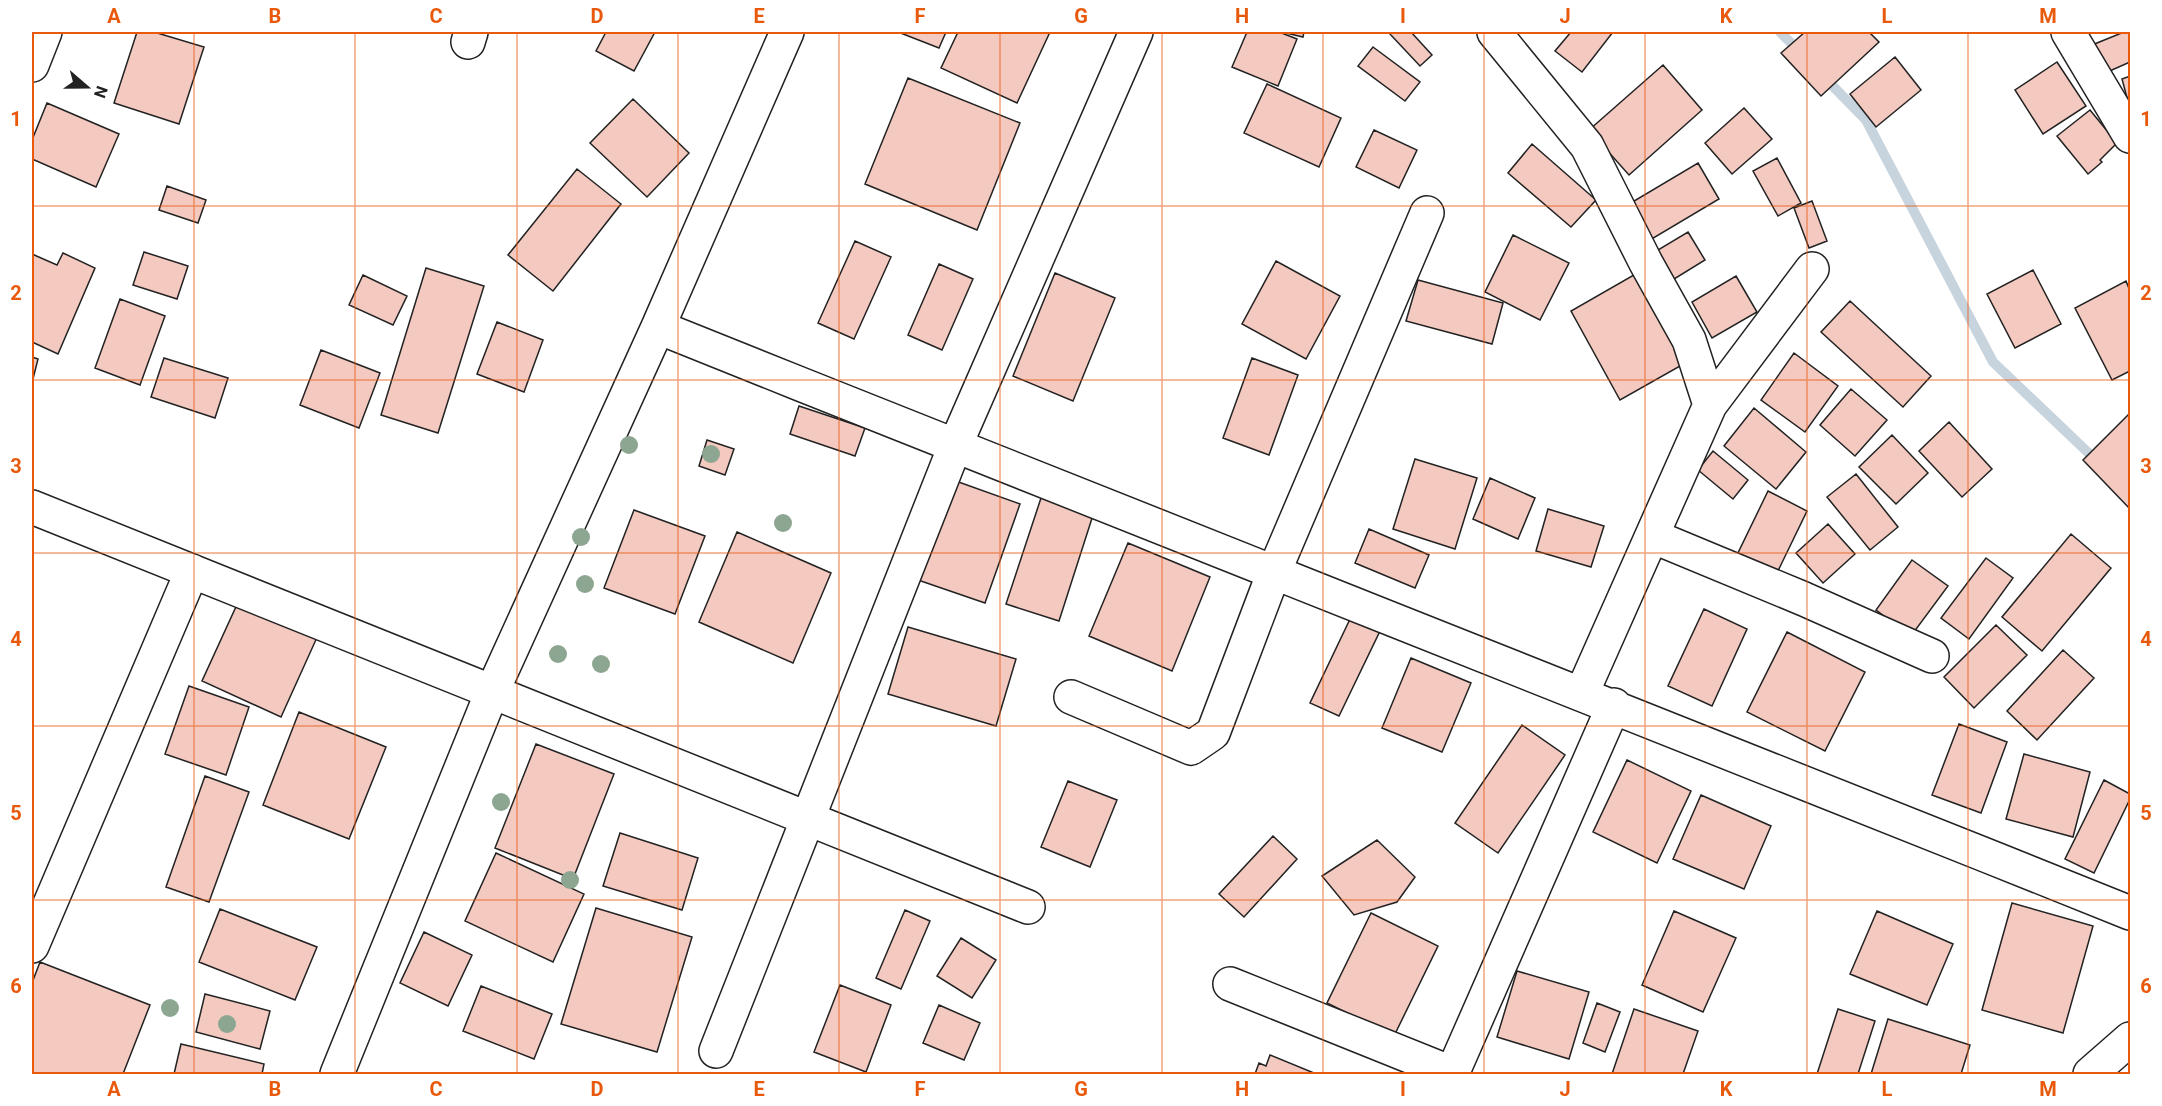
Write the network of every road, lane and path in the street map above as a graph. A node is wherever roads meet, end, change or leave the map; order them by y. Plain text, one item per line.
1 (45, 32) edge
2 (787, 32) edge
3 (1136, 32) edge
4 (1494, 32) edge
5 (2068, 32) edge
6 (32, 65) edge
7 (2130, 136) edge
8 (1427, 213) dead end
9 (1812, 269) dead end
10 (658, 327) junction
11 (1710, 405) junction
12 (955, 446) junction
13 (32, 507) edge
14 (1652, 536) junction
15 (192, 571) junction
16 (1275, 572) junction
17 (1932, 656) dead end
18 (492, 692) junction
19 (1582, 693) junction
20 (1071, 697) dead end
21 (1614, 705) junction
22 (808, 819) junction
23 (1028, 907) dead end
24 (2130, 913) edge
25 (32, 946) edge
26 (1230, 984) dead end
27 (2130, 1039) edge
28 (716, 1051) dead end
29 (337, 1074) edge
30 (1453, 1074) edge
31 (2090, 1074) edge

1 - 6 street
2 - 10 street
3 - 12 street
4 - 11 street
5 - 7 street
8 - 16 street
9 - 11 street
10 - 12 street
10 - 18 street
11 - 14 street
12 - 16 street
12 - 22 street
13 - 15 street
14 - 17 street
14 - 19 street
15 - 18 street
15 - 25 street
16 - 19 street
16 - 20 street
18 - 22 street
18 - 29 street
19 - 21 street
21 - 24 street
21 - 30 street
22 - 23 street
22 - 28 street
26 - 30 street
27 - 31 street

